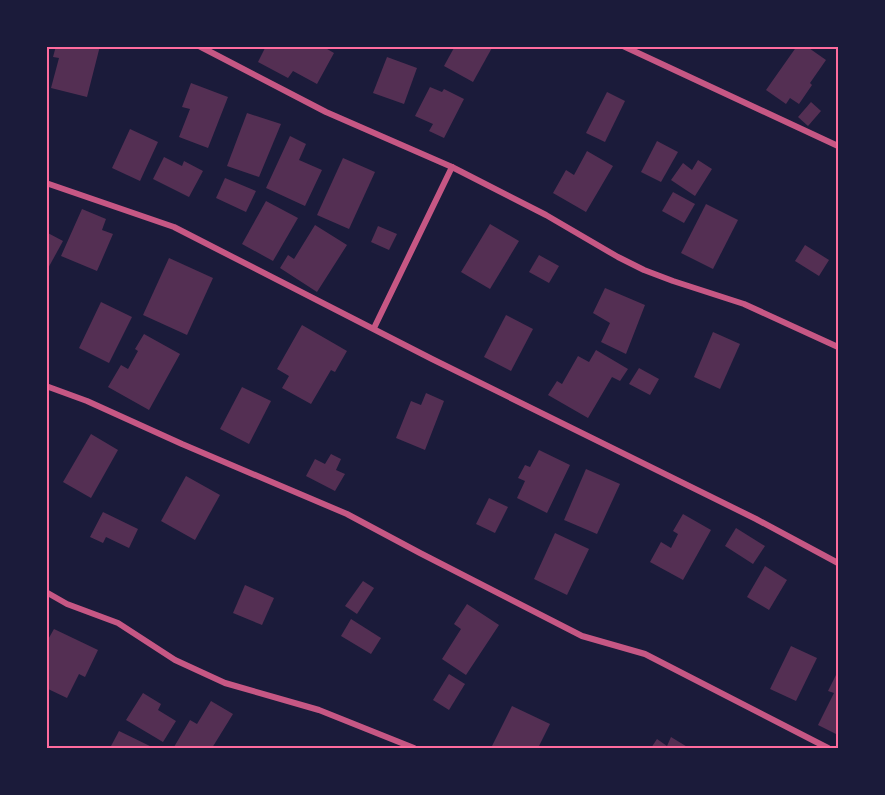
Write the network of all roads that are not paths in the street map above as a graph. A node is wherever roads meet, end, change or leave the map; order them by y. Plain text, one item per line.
1 (199, 46) edge
2 (623, 46) edge
3 (838, 146) edge
4 (452, 167) junction
5 (46, 183) edge
6 (374, 328) junction
7 (838, 347) edge
8 (46, 386) edge
9 (838, 563) edge
10 (46, 592) edge
11 (414, 748) edge
12 (828, 748) edge

1 - 4 street
2 - 3 street
4 - 6 street
4 - 7 street
5 - 6 street
6 - 9 street
8 - 12 street
10 - 11 street

